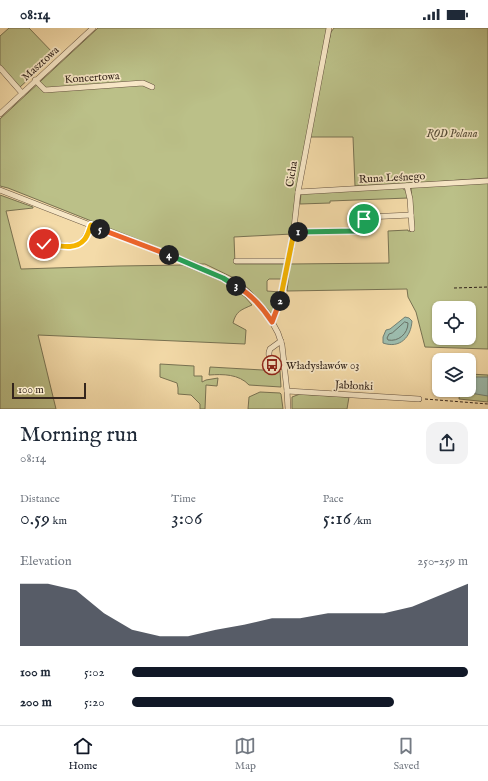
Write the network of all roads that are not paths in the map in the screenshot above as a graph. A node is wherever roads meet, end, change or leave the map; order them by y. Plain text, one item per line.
1 (93, 28) edge
2 (329, 28) edge
3 (0, 68) edge
4 (35, 80) junction
5 (152, 87) dead end
6 (22, 93) junction
7 (0, 114) edge
8 (488, 181) edge
9 (407, 186) junction
10 (0, 190) edge
11 (298, 192) junction
12 (411, 215) junction
13 (91, 225) junction
14 (412, 229) dead end
15 (294, 232) junction
16 (39, 245) dead end
17 (236, 261) dead end
18 (288, 261) junction
19 (272, 322) junction
20 (281, 341) junction
21 (285, 368) junction
22 (287, 391) junction
23 (419, 399) road end
24 (288, 409) edge

1 - 4 street, Masztowa
2 - 11 street, Cicha
3 - 6 street
4 - 5 street, Koncertowa
4 - 6 street, Masztowa
6 - 7 street, Masztowa
8 - 9 street, Runa Leśnego
9 - 11 street, Runa Leśnego
9 - 12 street
10 - 13 street
11 - 15 street, Cicha
12 - 14 street
12 - 15 street
13 - 16 street
13 - 19 street
15 - 18 street, Cicha
17 - 18 street
18 - 19 street, Cicha
19 - 20 street
20 - 21 street
20 - 21 street
21 - 22 street
22 - 23 street, Jabłonki
22 - 24 street

